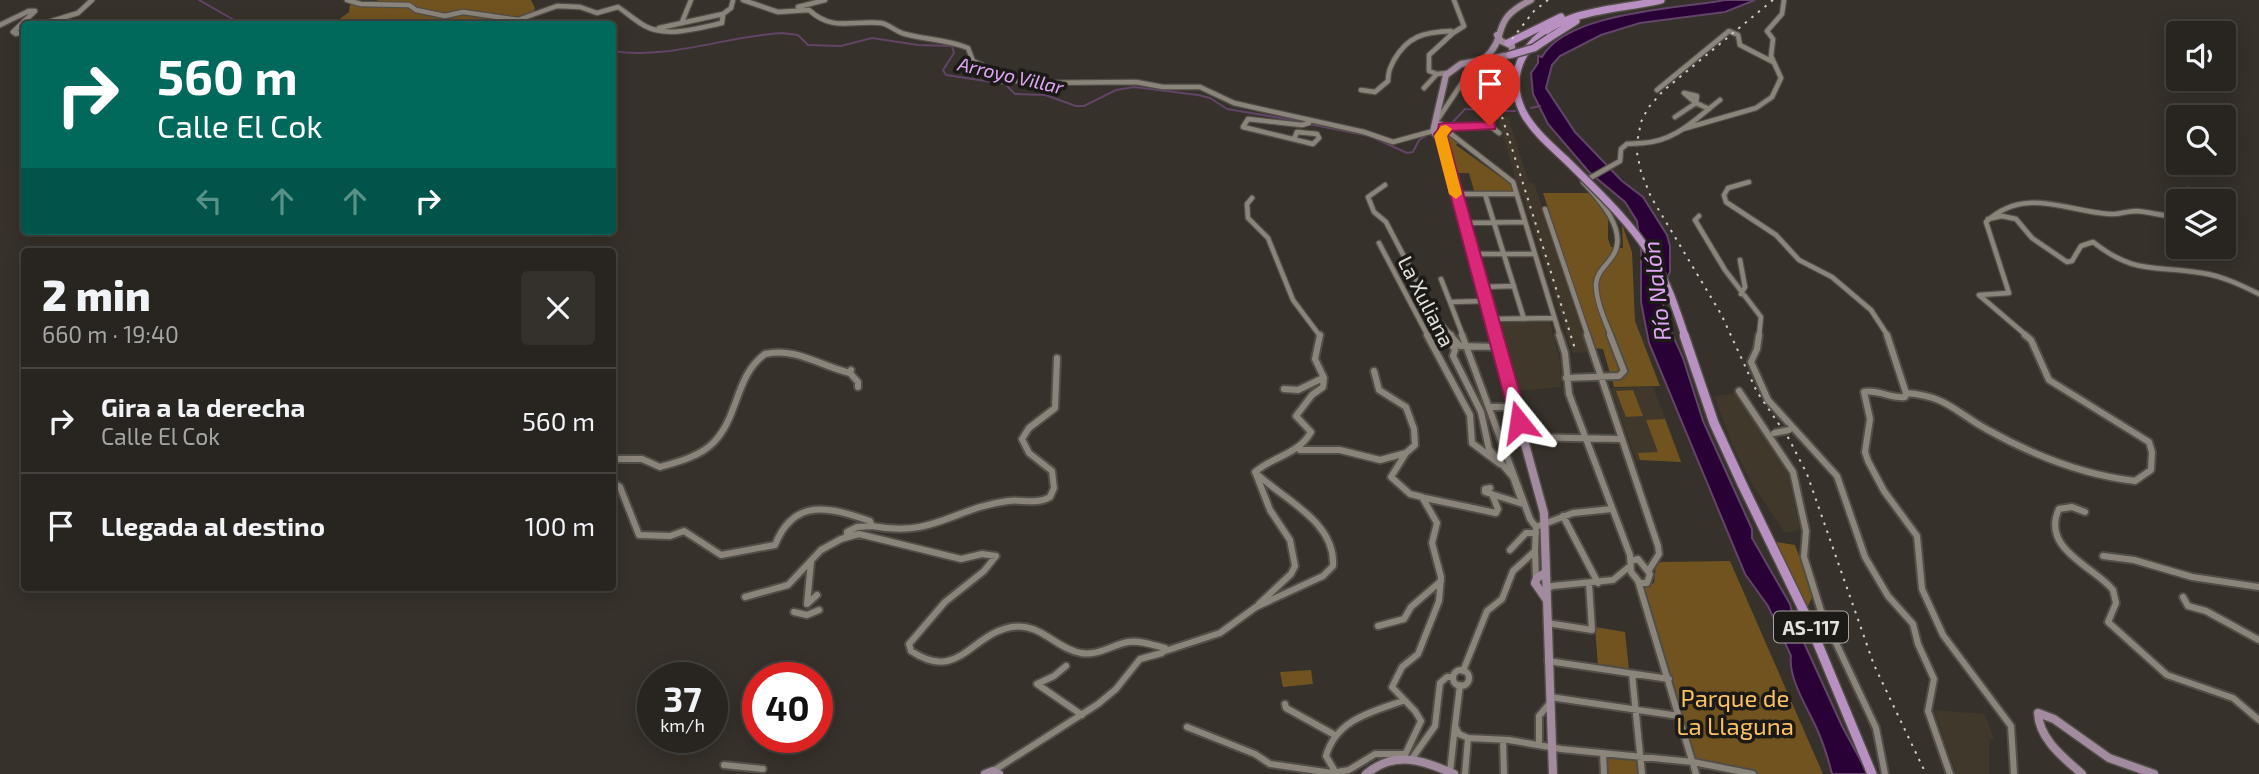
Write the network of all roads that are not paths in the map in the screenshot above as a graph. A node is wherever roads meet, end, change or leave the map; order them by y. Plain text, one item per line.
1 (92, 0) edge
2 (347, 0) edge
3 (733, 0) edge
4 (743, 0) edge
5 (825, 0) edge
6 (1454, 0) edge
7 (1531, 0) edge
8 (1661, 0) edge
9 (1784, 0) edge
10 (690, 1) edge
11 (623, 3) dead end
12 (1645, 4) junction
13 (1629, 6) junction
14 (796, 9) junction
15 (622, 10) junction
16 (723, 13) junction
17 (25, 21) edge
18 (52, 21) edge
19 (682, 22) junction
20 (21, 24) edge
21 (0, 25) edge
22 (653, 29) junction
23 (21, 32) edge
24 (1453, 33) junction
25 (1497, 35) junction
26 (1507, 43) junction
27 (1496, 46) junction
28 (1511, 53) junction
29 (1481, 60) junction
30 (1774, 62) junction
31 (1446, 73) junction
32 (1480, 73) dead end
33 (1437, 74) junction
34 (1424, 88) dead end
35 (1361, 90) dead end
36 (1657, 90) dead end
37 (1720, 100) dead end
38 (1709, 109) junction
39 (1675, 117) dead end
40 (1308, 123) junction
41 (1441, 128) junction
42 (1683, 129) junction
43 (1499, 133) dead end
44 (1294, 139) junction
45 (1749, 183) dead end
46 (1385, 186) dead end
47 (1455, 194) junction
48 (1485, 194) junction
49 (1516, 194) junction
50 (1252, 198) dead end
51 (1545, 209) dead end
52 (1699, 216) dead end
53 (2166, 217) edge
54 (1988, 219) junction
55 (1525, 222) junction
56 (1464, 223) junction
57 (1494, 223) junction
58 (1379, 243) dead end
59 (1473, 254) junction
60 (1504, 254) junction
61 (1535, 254) junction
62 (1740, 260) dead end
63 (1441, 279) dead end
64 (1514, 286) junction
65 (1482, 287) junction
66 (1741, 294) junction
67 (2259, 294) edge
68 (1486, 301) junction
69 (1450, 302) junction
70 (1524, 318) junction
71 (1555, 318) junction
72 (1491, 319) junction
73 (1451, 334) junction
74 (1499, 346) junction
75 (1467, 347) junction
76 (1057, 358) dead end
77 (1374, 371) dead end
78 (1323, 378) junction
79 (1601, 378) junction
80 (1566, 380) junction
81 (858, 387) dead end
82 (1284, 389) dead end
83 (1739, 391) dead end
84 (1906, 393) junction
85 (1490, 407) junction
86 (1515, 407) junction
87 (1791, 429) junction
88 (1772, 434) junction
89 (1524, 438) junction
90 (1585, 439) junction
91 (1621, 439) junction
92 (1299, 450) junction
93 (1406, 453) junction
94 (616, 459) edge
95 (1500, 464) junction
96 (1255, 472) junction
97 (616, 484) edge
98 (1422, 497) junction
99 (1525, 504) junction
100 (1612, 509) junction
101 (2085, 512) dead end
102 (1563, 516) junction
103 (1545, 520) junction
104 (872, 526) junction
105 (1536, 530) junction
106 (847, 537) junction
107 (1510, 550) dead end
108 (1535, 551) junction
109 (2104, 556) dead end
110 (1633, 560) junction
111 (1653, 560) junction
112 (811, 562) junction
113 (1649, 570) junction
114 (1545, 573) junction
115 (1619, 577) junction
116 (1441, 581) junction
117 (1598, 583) junction
118 (1640, 583) junction
119 (1589, 584) junction
120 (2259, 587) edge
121 (1541, 589) junction
122 (817, 595) dead end
123 (745, 597) dead end
124 (2183, 597) dead end
125 (807, 604) junction
126 (1254, 609) junction
127 (820, 610) dead end
128 (1547, 623) junction
129 (1378, 626) dead end
130 (2259, 640) edge
131 (1165, 652) junction
132 (1548, 661) junction
133 (1066, 666) dead end
134 (1463, 671) junction
135 (1632, 674) junction
136 (1452, 677) junction
137 (1669, 679) junction
138 (1460, 685) junction
139 (1550, 700) junction
140 (1403, 701) junction
141 (1285, 705) dead end
142 (1636, 710) junction
143 (1082, 715) junction
144 (1679, 716) junction
145 (2259, 720) edge
146 (1455, 726) junction
147 (1186, 727) dead end
148 (1333, 734) junction
149 (1468, 738) junction
150 (1503, 740) junction
151 (1539, 744) junction
152 (1552, 747) junction
153 (1603, 753) junction
154 (1407, 756) junction
155 (1640, 757) junction
156 (1693, 762) junction
157 (724, 765) dead end
158 (763, 769) dead end
159 (993, 773) edge
160 (1336, 773) edge
161 (1452, 773) edge
162 (1749, 773) edge
163 (1366, 774) edge
164 (1465, 774) edge
165 (1504, 774) edge
166 (1553, 774) edge
167 (1604, 774) edge
168 (1642, 774) edge
169 (1696, 774) edge
170 (1872, 774) edge
171 (1885, 774) edge
172 (1950, 774) edge
173 (2014, 774) edge
174 (2082, 774) edge
175 (2154, 774) edge

1 - 18 street
2 - 15 street
3 - 16 street
4 - 14 street
5 - 14 street
6 - 24 street
7 - 25 street
8 - 12 main road, AS-117
9 - 30 street
10 - 19 street
11 - 15 street
12 - 13 main road, AS-117
12 - 28 main road, AS-117, bridge
13 - 26 main road, AS-117
13 - 170 main road, AS-117, bridge
14 - 40 street
15 - 22 street
16 - 19 street
16 - 22 street
17 - 21 street
19 - 22 street
20 - 23 street
24 - 33 street
24 - 35 street
25 - 26 street
25 - 27 street
26 - 27 street
26 - 28 street
27 - 28 street
27 - 29 street
28 - 29 street
29 - 31 street
30 - 36 street
30 - 42 street
31 - 33 street
31 - 41 street
32 - 41 street
33 - 34 street
37 - 38 street
38 - 39 street
38 - 42 street
40 - 41 street
40 - 44 street
41 - 43 street
41 - 47 street
41 - 49 street
42 - 79 street, bridge
44 - 44 street
45 - 84 street
46 - 73 street, La Xuliana
47 - 48 street
47 - 56 street
48 - 49 street
48 - 57 street
49 - 55 street
50 - 78 street
51 - 79 street
52 - 66 street
53 - 54 street
54 - 67 street
54 - 84 street
55 - 57 street
55 - 61 street
56 - 57 street
56 - 59 street
57 - 60 street
58 - 95 street, La Xuliana
59 - 60 street
59 - 65 street
60 - 61 street
60 - 64 street
61 - 71 street
62 - 66 street
63 - 69 street
64 - 65 street
64 - 70 street
65 - 68 street
66 - 87 street
68 - 69 street
68 - 72 street
69 - 75 street
70 - 71 street
70 - 72 street
71 - 80 street
72 - 74 street
73 - 75 street, La Xuliana
73 - 95 street
74 - 75 street
74 - 86 street
75 - 85 street
76 - 104 street
77 - 93 street
78 - 82 street
78 - 92 street
79 - 80 street
79 - 91 street
80 - 90 street
81 - 94 street
83 - 88 street
84 - 173 street
85 - 86 street
85 - 99 street
86 - 89 street
87 - 88 street, bridge
87 - 172 street
88 - 171 street
89 - 90 street
89 - 103 street
90 - 91 street
90 - 100 street
91 - 111 street
92 - 93 street
92 - 96 street
93 - 98 street
95 - 99 street
96 - 126 street
96 - 126 street
97 - 104 street
98 - 99 street
98 - 116 street
99 - 105 street
100 - 102 street
100 - 110 street
101 - 145 street
102 - 103 street
102 - 117 street
103 - 105 street
103 - 114 street
104 - 106 street
105 - 107 street
105 - 108 street
106 - 112 street
106 - 131 street
108 - 121 street
108 - 134 street
109 - 120 street
110 - 111 street
110 - 113 street
110 - 115 street
110 - 118 street
111 - 113 street
112 - 123 street
112 - 125 street
113 - 118 street
114 - 121 street
114 - 121 street
115 - 117 street
115 - 118 street
116 - 129 street
116 - 140 street
117 - 119 street
118 - 137 street
119 - 121 street
119 - 128 street
121 - 128 street
122 - 125 street
124 - 130 street
125 - 127 street
126 - 131 street
128 - 132 street
131 - 143 street
132 - 135 street
132 - 139 street
133 - 143 street
134 - 136 street
134 - 138 street
135 - 137 street
135 - 142 street
136 - 138 street
136 - 154 street
137 - 144 street
138 - 146 street
139 - 142 street
139 - 151 street
139 - 152 street
140 - 148 street
140 - 154 street
141 - 148 street
142 - 144 street
142 - 155 street
143 - 159 street
144 - 156 street
146 - 149 street
146 - 161 street
147 - 160 street
148 - 160 street
149 - 150 street
149 - 164 street
150 - 151 street
150 - 165 street
151 - 152 street
152 - 153 street
152 - 166 street
153 - 155 street
153 - 167 street
154 - 160 street
154 - 161 street
154 - 163 street
155 - 156 street
155 - 168 street
156 - 162 street
156 - 169 street
157 - 158 street
174 - 175 street

